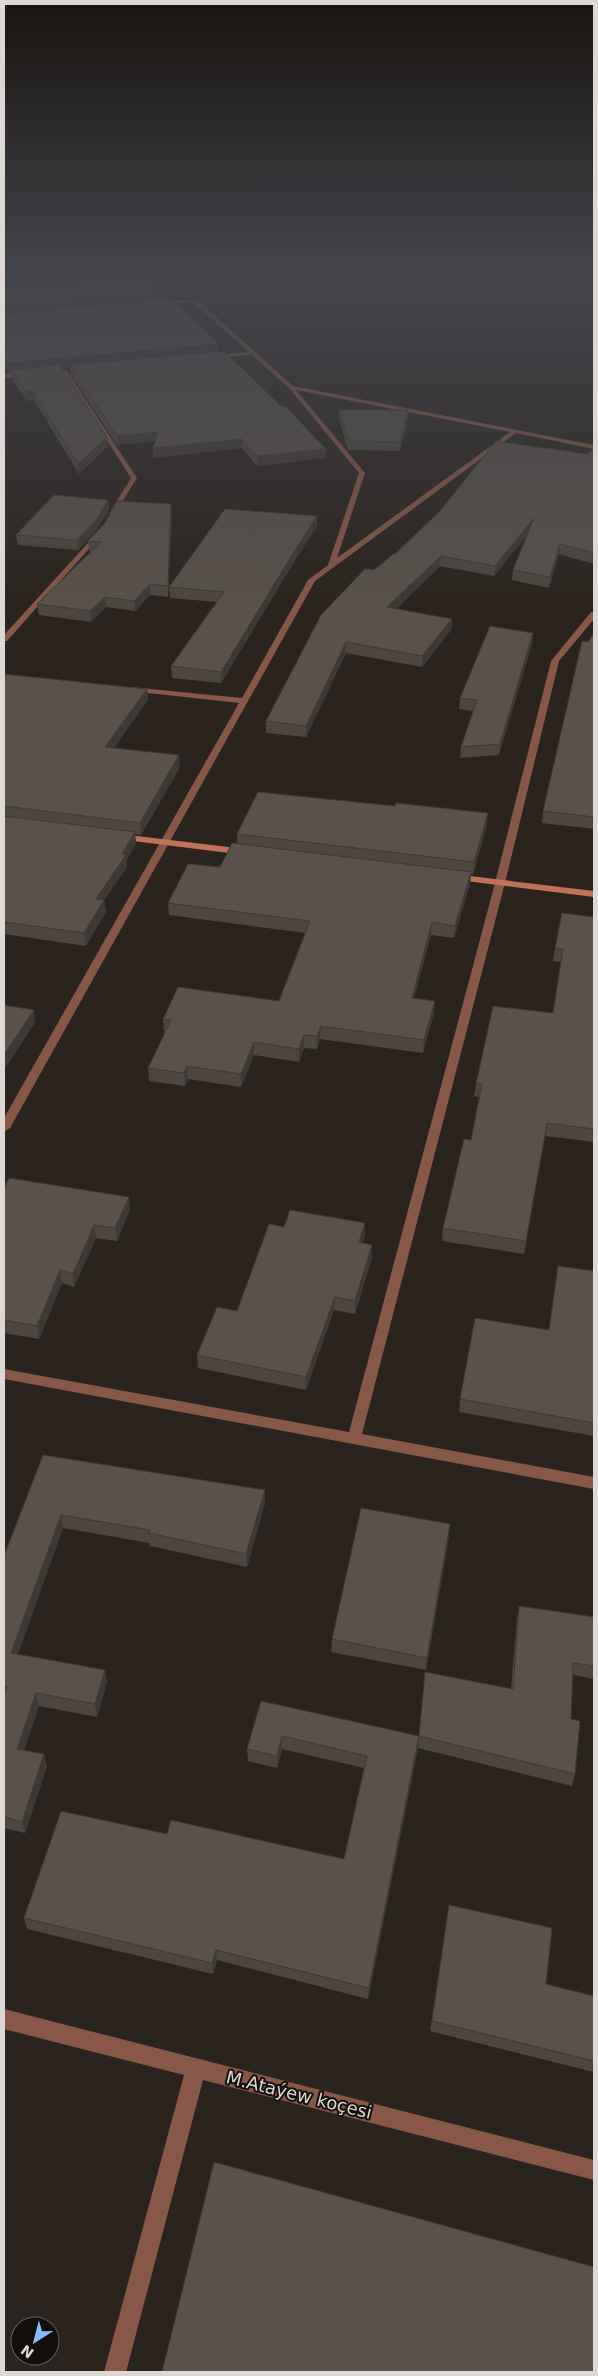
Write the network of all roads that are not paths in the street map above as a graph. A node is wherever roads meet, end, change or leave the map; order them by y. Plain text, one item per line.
1 (74, 387) edge
2 (292, 387) joint
3 (515, 431) junction
4 (594, 447) edge
5 (331, 566) junction
6 (594, 614) edge
7 (4, 638) edge
8 (119, 688) edge
9 (244, 701) junction
10 (109, 836) edge
11 (166, 842) junction
12 (255, 853) edge
13 (441, 875) edge
14 (500, 882) junction
15 (594, 894) edge
16 (4, 1128) edge
17 (4, 1374) edge
18 (354, 1439) junction
19 (594, 1483) edge
20 (4, 2019) edge
21 (196, 2068) junction
22 (594, 2170) edge
23 (115, 2372) edge

1 - 7 street
2 - 3 street
2 - 5 street
3 - 4 street
3 - 5 street
5 - 9 street
6 - 14 street
8 - 9 street
9 - 11 street
10 - 11 main road
11 - 12 main road
11 - 16 street
13 - 14 main road
14 - 15 main road
14 - 18 street
17 - 18 street
18 - 19 street
20 - 21 street, M.Ataýew koçesi
21 - 22 street, M.Ataýew koçesi
21 - 23 street

